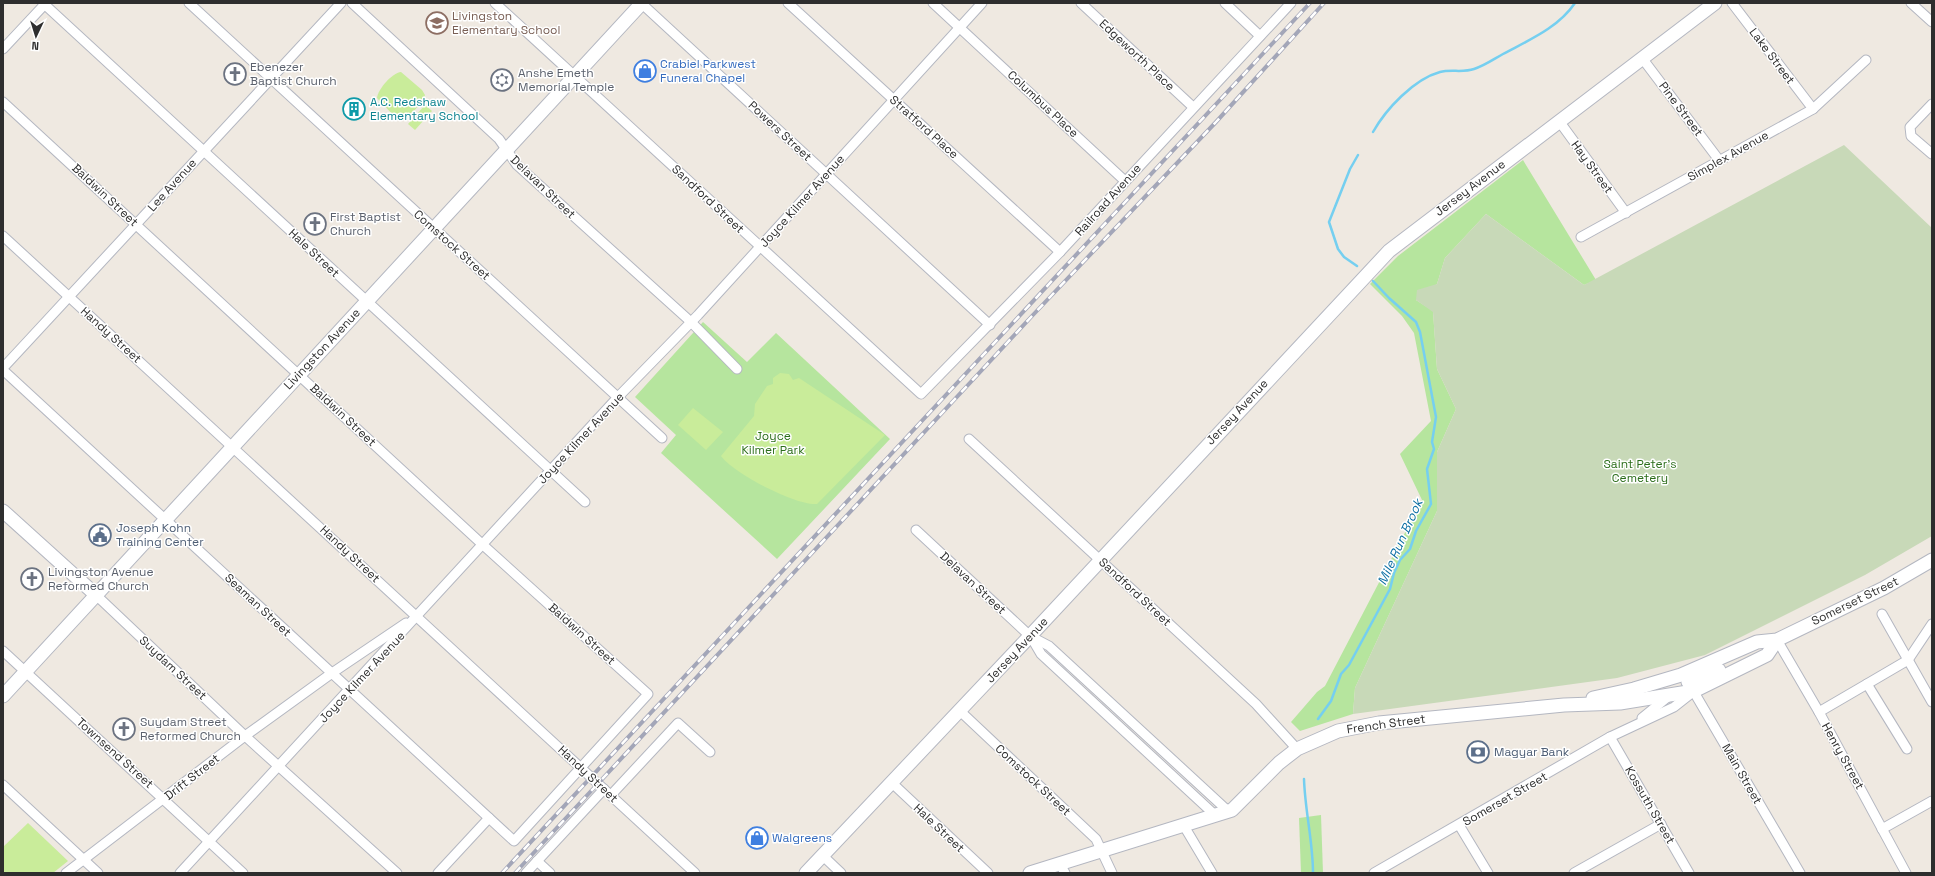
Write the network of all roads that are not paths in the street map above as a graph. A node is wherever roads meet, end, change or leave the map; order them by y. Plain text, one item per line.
1 (44, 3) edge
2 (189, 3) edge
3 (341, 3) edge
4 (352, 3) edge
5 (495, 3) edge
6 (641, 3) edge
7 (788, 3) edge
8 (933, 3) edge
9 (982, 3) edge
10 (1081, 3) edge
11 (1225, 3) edge
12 (1291, 3) edge
13 (1715, 3) edge
14 (1732, 3) edge
15 (1911, 3) edge
16 (1932, 22) edge
17 (960, 28) junction
18 (1260, 36) junction
19 (3, 49) edge
20 (1642, 58) junction
21 (1866, 60) dead end
22 (575, 76) junction
23 (272, 79) junction
24 (894, 99) junction
25 (3, 102) edge
26 (1932, 104) edge
27 (1193, 107) junction
28 (1813, 109) junction
29 (1559, 121) junction
30 (203, 151) junction
31 (507, 151) junction
32 (1928, 151) edge
33 (1720, 160) junction
34 (826, 174) junction
35 (1125, 181) junction
36 (1626, 213) junction
37 (137, 224) junction
38 (434, 229) junction
39 (3, 236) edge
40 (1581, 237) dead end
41 (760, 247) junction
42 (1060, 252) junction
43 (69, 297) junction
44 (367, 301) junction
45 (691, 322) junction
46 (990, 325) junction
47 (737, 368) dead end
48 (3, 369) edge
49 (299, 374) junction
50 (921, 394) joint
51 (618, 397) junction
52 (662, 438) dead end
53 (969, 439) dead end
54 (232, 446) junction
55 (551, 470) junction
56 (586, 502) dead end
57 (3, 511) edge
58 (165, 520) junction
59 (916, 530) dead end
60 (483, 545) junction
61 (1100, 560) junction
62 (1932, 560) edge
63 (96, 596) junction
64 (1882, 614) dead end
65 (418, 616) junction
66 (1932, 624) edge
67 (1030, 636) junction
68 (1777, 640) junction
69 (3, 651) edge
70 (1908, 660) junction
71 (25, 672) junction
72 (332, 673) junction
73 (1689, 683) junction
74 (1867, 684) junction
75 (349, 690) junction
76 (1929, 690) edge
77 (1670, 695) junction
78 (3, 696) edge
79 (1932, 702) edge
80 (1564, 705) junction
81 (960, 711) junction
82 (1122, 712) junction
83 (1819, 712) junction
84 (1114, 721) junction
85 (1635, 724) junction
86 (245, 736) junction
87 (1610, 737) junction
88 (1297, 749) junction
89 (1907, 749) dead end
90 (710, 752) dead end
91 (280, 766) junction
92 (582, 768) junction
93 (891, 782) junction
94 (3, 785) edge
95 (607, 792) junction
96 (164, 799) junction
97 (1932, 801) edge
98 (1228, 811) junction
99 (1216, 816) junction
100 (489, 818) junction
101 (1661, 824) junction
102 (1459, 825) junction
103 (1184, 826) junction
104 (1882, 829) junction
105 (209, 841) junction
106 (1102, 851) junction
107 (822, 855) junction
108 (83, 860) junction
109 (537, 861) junction
110 (1063, 868) edge
111 (1378, 872) edge
112 (66, 873) edge
113 (98, 873) edge
114 (180, 873) edge
115 (243, 873) edge
116 (397, 873) edge
117 (438, 873) edge
118 (526, 873) edge
119 (550, 873) edge
120 (696, 873) edge
121 (806, 873) edge
122 (841, 873) edge
123 (988, 873) edge
124 (1030, 873) edge
125 (1112, 873) edge
126 (1212, 873) edge
127 (1488, 873) edge
128 (1574, 873) edge
129 (1689, 873) edge
130 (1800, 873) edge
131 (1906, 873) edge

1 - 19 street
1 - 30 street, Hale Street
2 - 23 street, Comstock Street
3 - 23 street, Lee Avenue
4 - 31 street, Delavan Street
5 - 22 street, Sandford Street
6 - 22 main road, Livingston Avenue
6 - 34 street, Powers Street
7 - 24 street, Stratford Place
8 - 17 street, Columbus Place
9 - 17 street, Joyce Kilmer Avenue
10 - 27 street, Edgeworth Place
11 - 18 street
12 - 18 street, Railroad Avenue
13 - 20 main road, Jersey Avenue
14 - 28 street, Lake Street
15 - 16 street
17 - 24 street, Joyce Kilmer Avenue
17 - 35 street, Columbus Place
18 - 27 street, Railroad Avenue
20 - 29 main road, Jersey Avenue
20 - 33 street, Pine Street
21 - 28 street, Simplex Avenue
22 - 31 main road, Livingston Avenue
22 - 41 street, Sandford Street
23 - 30 street, Lee Avenue
23 - 38 street, Comstock Street
24 - 34 street, Joyce Kilmer Avenue
24 - 42 street, Stratford Place
25 - 37 street, Baldwin Street
26 - 32 street
27 - 35 street, Railroad Avenue
28 - 33 street, Simplex Avenue
29 - 36 street, Hay Street
29 - 61 main road, Jersey Avenue
30 - 37 street, Lee Avenue
30 - 44 street, Hale Street
31 - 38 main road, Livingston Avenue
31 - 45 street, Delavan Street
33 - 36 street, Simplex Avenue
34 - 41 street, Joyce Kilmer Avenue
34 - 46 street, Powers Street
35 - 42 street, Railroad Avenue
36 - 40 street, Simplex Avenue
37 - 43 street, Lee Avenue
37 - 49 street, Baldwin Street
38 - 44 main road, Livingston Avenue
38 - 51 street, Comstock Street
39 - 43 street, Handy Street
41 - 45 street, Joyce Kilmer Avenue
41 - 50 street, Sandford Street
42 - 46 street, Railroad Avenue
43 - 48 street, Lee Avenue
43 - 54 street, Handy Street
44 - 49 main road, Livingston Avenue
44 - 55 street, Hale Street
45 - 47 street, Delavan Street
45 - 51 street, Joyce Kilmer Avenue
46 - 50 street, Railroad Avenue
48 - 58 street, Seaman Street
49 - 54 main road, Livingston Avenue
49 - 60 street, Baldwin Street
51 - 52 street, Comstock Street
51 - 55 street, Joyce Kilmer Avenue
53 - 61 street, Sandford Street
54 - 58 main road, Livingston Avenue
54 - 65 street, Handy Street
55 - 56 street, Hale Street
55 - 60 street, Joyce Kilmer Avenue
57 - 63 main road, Suydam Street
58 - 63 main road, Livingston Avenue
58 - 72 street, Seaman Street
59 - 67 street, Delavan Street
60 - 65 street, Joyce Kilmer Avenue
60 - 92 street, Baldwin Street
61 - 67 main road, Jersey Avenue
61 - 88 street, Sandford Street
62 - 68 main road, Somerset Street
63 - 71 main road, Livingston Avenue
63 - 86 street, Suydam Street
64 - 70 street
65 - 72 street, Drift Street
65 - 75 street, Joyce Kilmer Avenue
65 - 92 street, Handy Street
66 - 70 street
67 - 81 main road, Jersey Avenue
67 - 82 street, Delavan Street
67 - 84 street, Delavan Street
68 - 73 main road, Somerset Street
68 - 73 main road, Somerset Street
68 - 83 street, Henry Street
69 - 71 street, Townsend Street
70 - 74 street
70 - 76 street
71 - 78 main road, Livingston Avenue
71 - 96 street, Townsend Street
72 - 75 street, Seaman Street
72 - 86 street, Drift Street
73 - 77 main road, French Street
73 - 80 main road, French Street
73 - 85 street, Somerset Street
73 - 130 street, Main Street
74 - 83 street
74 - 89 street
75 - 91 street, Joyce Kilmer Avenue
75 - 100 street, Seaman Street
76 - 79 street
77 - 80 main road, French Street
77 - 85 street, Somerset Street
80 - 88 main road, French Street
81 - 93 main road, Jersey Avenue
81 - 106 street, Comstock Street
82 - 84 street
82 - 98 street, Delavan Street
83 - 104 street, Henry Street
84 - 99 street, Delavan Street
85 - 87 street, Somerset Street
86 - 91 street, Suydam Street
86 - 96 street, Drift Street
87 - 101 street, Kossuth Street
87 - 102 street, Somerset Street
88 - 98 main road, French Street
90 - 95 street
91 - 105 street, Joyce Kilmer Avenue
91 - 116 street, Suydam Street
92 - 95 street, Handy Street
92 - 100 street, Seaman Street
93 - 107 main road, Jersey Avenue
93 - 123 street, Hale Street
94 - 108 street
95 - 109 street
95 - 120 street, Handy Street
96 - 105 street, Townsend Street
96 - 108 street, Drift Street
97 - 104 street
98 - 99 main road, French Street
99 - 103 main road, French Street
100 - 117 street
101 - 128 street
101 - 129 street, Kossuth Street
102 - 111 street, Somerset Street
102 - 127 street
103 - 106 main road, French Street
103 - 126 street
104 - 131 street, Henry Street
105 - 114 street, Joyce Kilmer Avenue
105 - 115 street, Townsend Street
106 - 110 main road, French Street
106 - 125 street, Comstock Street
107 - 121 main road, Jersey Avenue
107 - 122 street
108 - 112 street, Drift Street
108 - 113 street
109 - 118 street
109 - 119 street
110 - 124 main road, French Street

